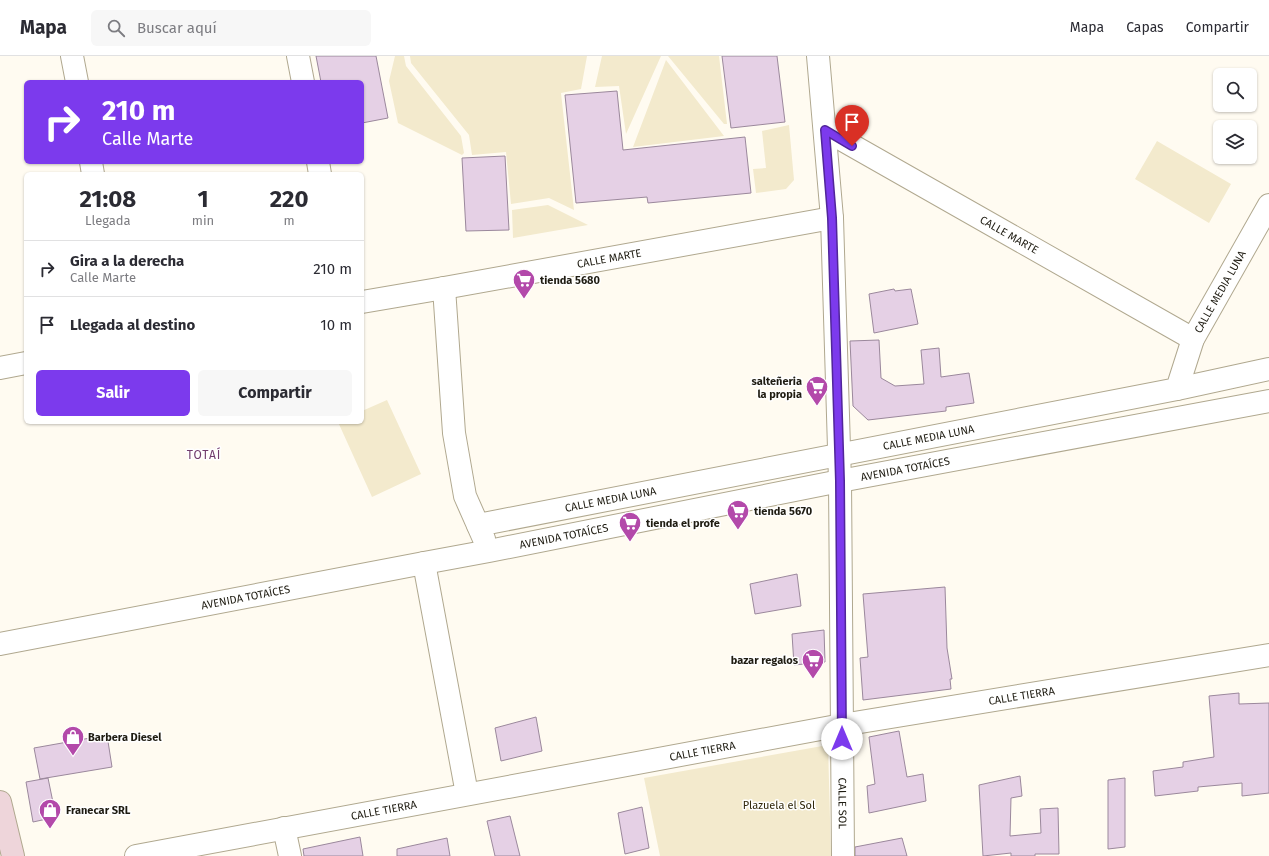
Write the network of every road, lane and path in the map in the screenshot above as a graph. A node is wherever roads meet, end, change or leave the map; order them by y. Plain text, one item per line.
1 (72, 56) edge
2 (298, 56) edge
3 (818, 56) edge
4 (77, 80) edge
5 (303, 80) edge
6 (825, 130) junction
7 (1269, 205) edge
8 (832, 218) junction
9 (444, 288) junction
10 (364, 302) edge
11 (1193, 339) junction
12 (24, 363) edge
13 (0, 368) edge
14 (1269, 369) edge
15 (1177, 389) junction
16 (1269, 400) edge
17 (839, 455) junction
18 (840, 481) junction
19 (478, 525) junction
20 (489, 551) junction
21 (424, 562) junction
22 (0, 644) edge
23 (1269, 655) edge
24 (842, 725) junction
25 (467, 794) junction
26 (0, 802) edge
27 (284, 828) junction
28 (13, 856) edge
29 (136, 856) edge
30 (290, 856) edge
31 (843, 856) edge

1 - 4 street
2 - 5 street
3 - 6 street, CALLE SOL
6 - 8 street, CALLE SOL
6 - 11 street, CALLE MARTE
7 - 11 street, CALLE MEDIA LUNA
8 - 9 street, CALLE MARTE
8 - 17 street, CALLE SOL
9 - 10 street, CALLE MARTE
9 - 19 street
11 - 15 street, CALLE MEDIA LUNA
12 - 13 street
14 - 15 street
15 - 17 street, CALLE MEDIA LUNA
16 - 18 street, AVENIDA TOTAÍCES
17 - 18 street, CALLE SOL
17 - 19 street, CALLE MEDIA LUNA
18 - 20 street, AVENIDA TOTAÍCES
18 - 24 street, CALLE SOL
19 - 20 street
20 - 21 street, AVENIDA TOTAÍCES
21 - 22 street, AVENIDA TOTAÍCES
21 - 25 street
23 - 24 street, CALLE TIERRA
24 - 25 street, CALLE TIERRA
24 - 31 street, CALLE SOL
25 - 27 street, CALLE TIERRA
26 - 28 main road
27 - 29 street, CALLE TIERRA
27 - 30 street

